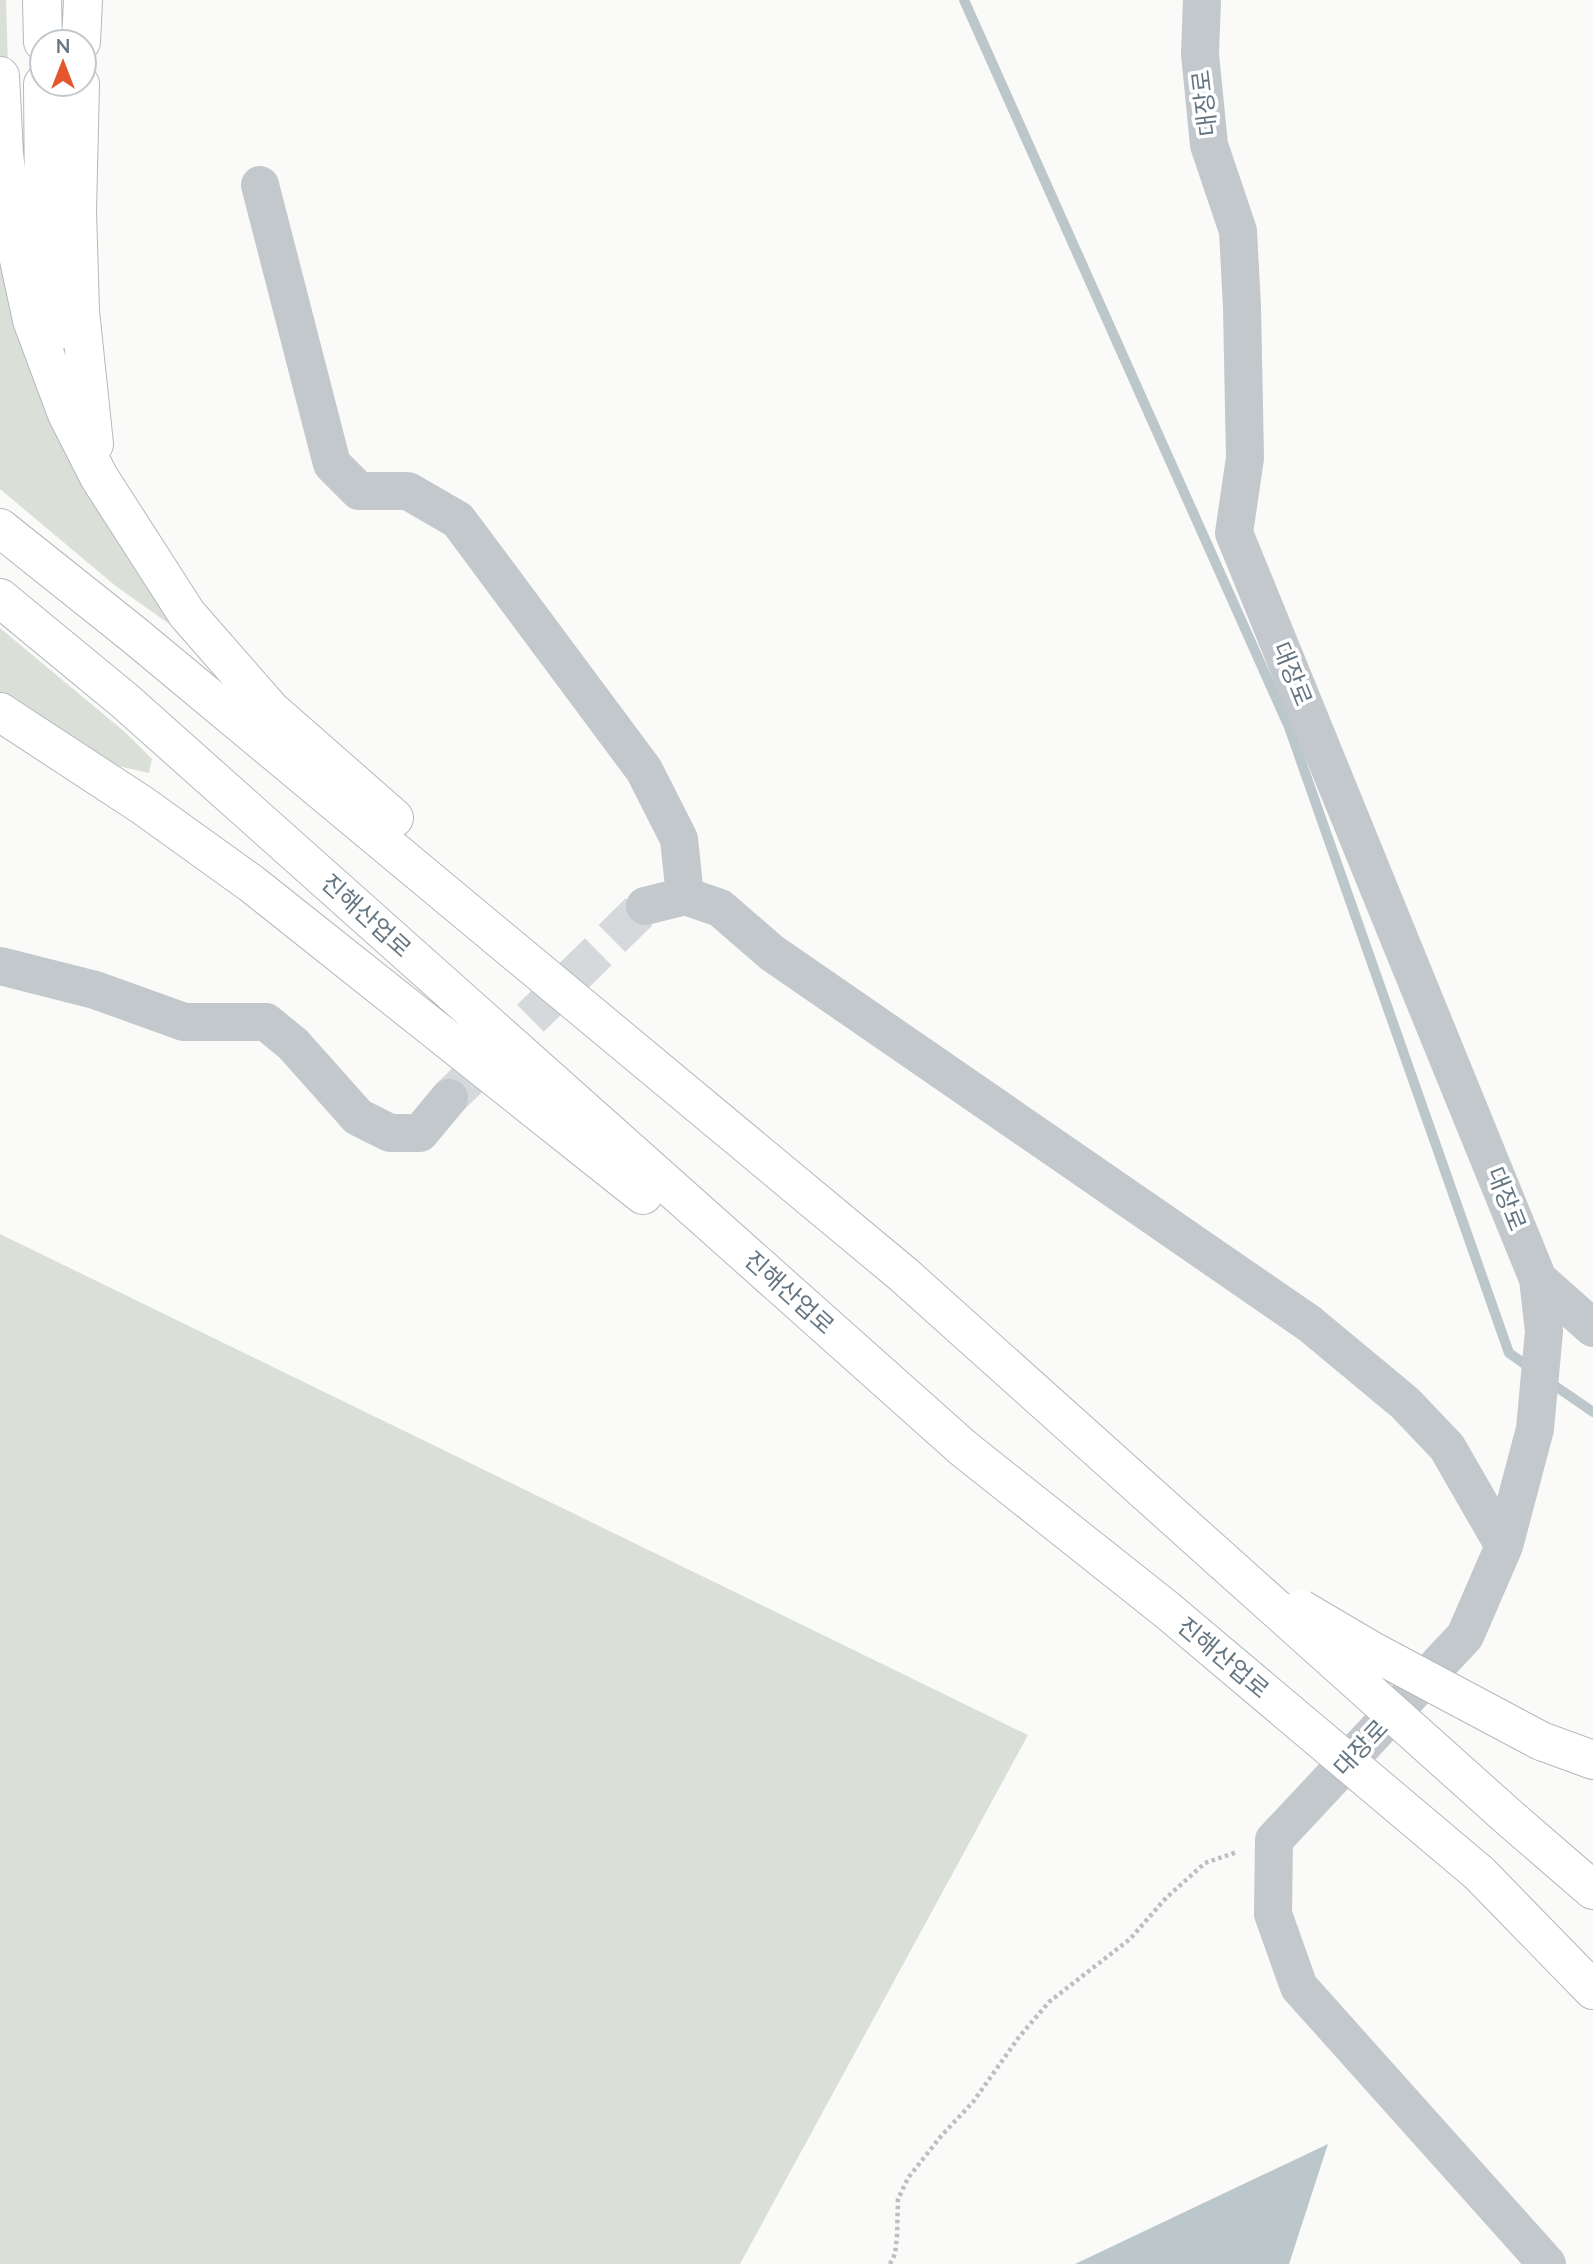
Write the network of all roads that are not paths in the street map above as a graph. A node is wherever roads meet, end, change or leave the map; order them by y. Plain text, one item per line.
1 (42, 0) edge
2 (83, 0) edge
3 (1202, 0) edge
4 (43, 28) edge
5 (82, 28) edge
6 (0, 76) edge
7 (43, 98) edge
8 (80, 98) edge
9 (260, 185) dead end
10 (99, 477) junction
11 (0, 528) edge
12 (0, 598) edge
13 (0, 712) edge
14 (685, 896) junction
15 (645, 906) tunnel mouth
16 (0, 966) edge
17 (449, 1098) tunnel mouth
18 (904, 1275) junction
19 (1538, 1279) junction
20 (1593, 1328) edge
21 (963, 1448) junction
22 (1504, 1546) junction
23 (1224, 1563) junction
24 (1593, 1760) edge
25 (1479, 1873) junction
26 (1593, 1890) edge
27 (1593, 1970) edge
28 (1593, 1990) edge
29 (1547, 2264) edge

1 - 4 highway
2 - 5 highway
3 - 19 street, 대장로
6 - 10 highway
7 - 10 highway
8 - 10 highway
9 - 14 street
10 - 18 highway
11 - 18 highway
12 - 21 highway, 진해산업로
13 - 21 highway
14 - 15 street
14 - 22 street
16 - 17 street
18 - 23 highway
19 - 20 street
19 - 22 street, 대장로
21 - 25 highway, 진해산업로, bridge
22 - 29 street, 대장로
23 - 24 highway, bridge
23 - 26 highway, bridge
25 - 27 highway, 진해산업로
25 - 28 highway

